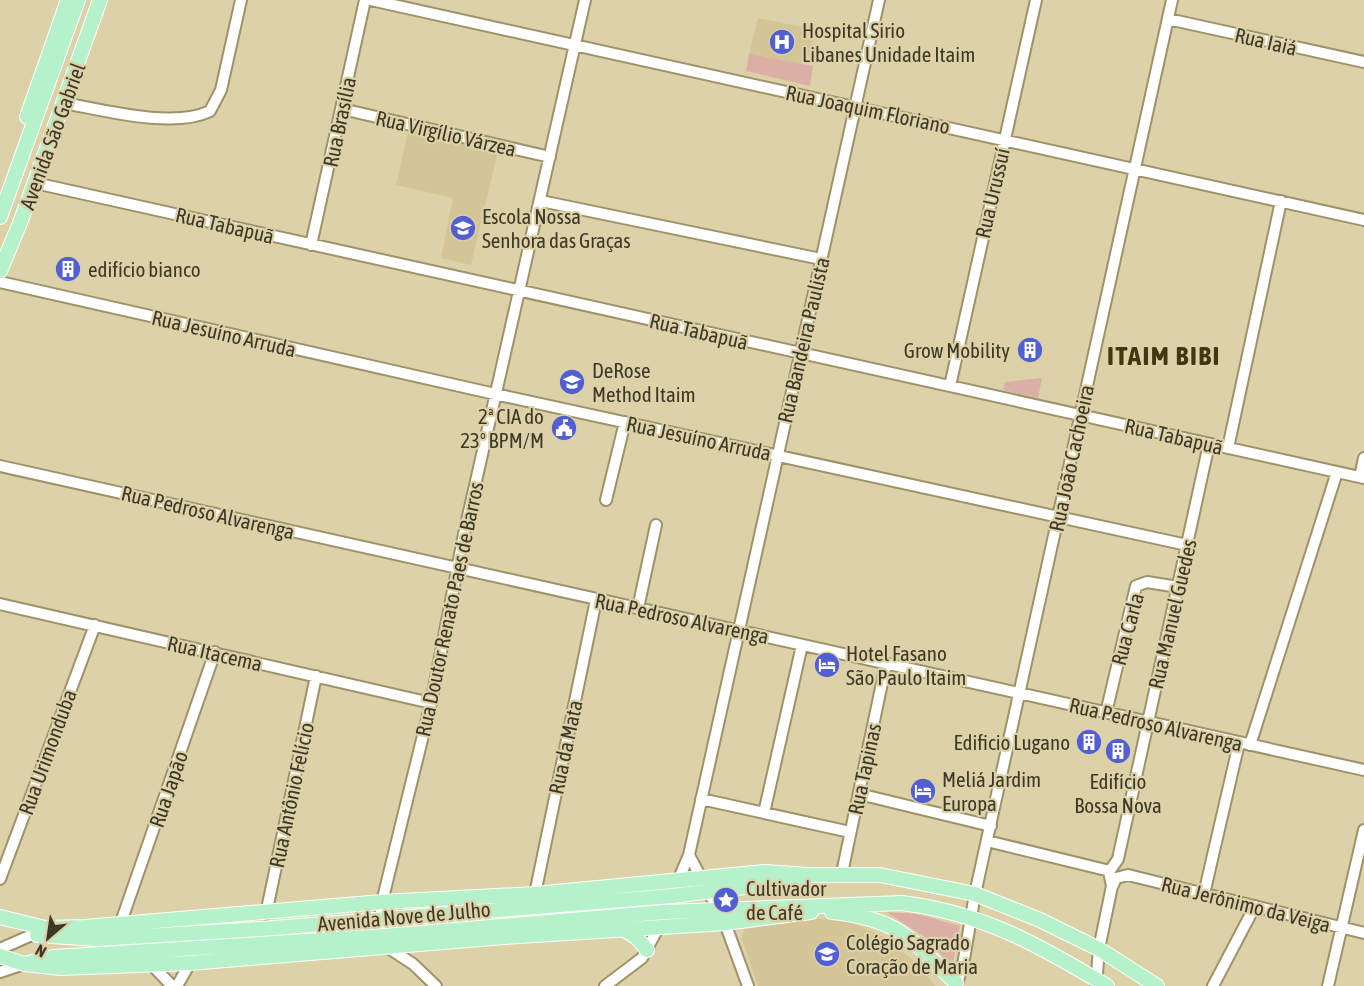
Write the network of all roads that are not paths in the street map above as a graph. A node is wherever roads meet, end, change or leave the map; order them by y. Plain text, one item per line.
1 (68, 0) edge
2 (78, 0) edge
3 (92, 0) edge
4 (100, 0) edge
5 (241, 0) edge
6 (365, 0) edge
7 (371, 0) edge
8 (585, 0) edge
9 (879, 0) edge
10 (1036, 0) edge
11 (1172, 0) edge
12 (1168, 19) junction
13 (575, 44) junction
14 (1364, 63) edge
15 (64, 103) junction
16 (856, 107) junction
17 (342, 109) junction
18 (1004, 139) junction
19 (550, 156) junction
20 (1134, 167) junction
21 (34, 183) junction
22 (0, 194) edge
23 (541, 201) junction
24 (1281, 201) junction
25 (0, 217) edge
26 (1364, 220) edge
27 (311, 245) junction
28 (0, 258) edge
29 (821, 259) junction
30 (0, 271) edge
31 (0, 282) edge
32 (520, 291) junction
33 (800, 353) junction
34 (950, 386) junction
35 (495, 394) junction
36 (1080, 415) junction
37 (625, 422) junction
38 (1209, 444) junction
39 (1228, 448) junction
40 (777, 454) junction
41 (1364, 458) edge
42 (0, 466) edge
43 (1337, 472) junction
44 (1362, 478) edge
45 (606, 500) dead end
46 (1059, 517) junction
47 (656, 525) dead end
48 (1187, 545) junction
49 (457, 568) junction
50 (1178, 587) junction
51 (596, 600) junction
52 (0, 604) edge
53 (638, 608) junction
54 (95, 625) junction
55 (740, 631) junction
56 (802, 645) junction
57 (215, 652) junction
58 (886, 664) junction
59 (316, 676) junction
60 (1019, 693) junction
61 (430, 702) junction
62 (1106, 713) junction
63 (1148, 722) junction
64 (1245, 744) junction
65 (1364, 770) edge
66 (859, 794) junction
67 (701, 799) junction
68 (764, 813) junction
69 (991, 825) junction
70 (1364, 830) edge
71 (850, 832) junction
72 (987, 841) junction
73 (689, 855) junction
74 (842, 873) junction
75 (1113, 875) junction
76 (0, 879) edge
77 (678, 882) junction
78 (705, 885) junction
79 (535, 894) junction
80 (975, 894) junction
81 (1204, 894) junction
82 (672, 896) junction
83 (382, 902) junction
84 (1255, 906) junction
85 (819, 908) junction
86 (664, 912) junction
87 (266, 914) junction
88 (722, 916) junction
89 (972, 916) junction
90 (0, 917) edge
91 (380, 917) junction
92 (0, 923) edge
93 (120, 925) junction
94 (659, 927) junction
95 (1341, 928) junction
96 (625, 930) junction
97 (1364, 933) edge
98 (34, 934) junction
99 (386, 942) junction
100 (408, 945) junction
101 (0, 949) edge
102 (1100, 949) junction
103 (647, 950) junction
104 (0, 956) edge
105 (190, 963) junction
106 (24, 964) junction
107 (152, 964) junction
108 (413, 964) junction
109 (0, 972) edge
110 (1100, 984) edge
111 (956, 985) edge
112 (172, 986) edge
113 (177, 986) edge
114 (436, 986) edge
115 (605, 986) edge
116 (748, 986) edge
117 (1157, 986) edge
118 (1213, 986) edge
119 (1328, 986) edge

1 - 22 main road, Avenida São Gabriel
2 - 25 main road
3 - 28 main road
4 - 15 main road, Avenida São Gabriel
5 - 15 street
6 - 17 street, Rua Brasília
7 - 13 street, Rua Joaquim Floriano
8 - 13 street, Rua Doutor Renato Paes de Barros
9 - 16 street, Rua Bandeira Paulista
10 - 18 street, Rua Urussuí
11 - 12 street, Rua João Cachoeira
12 - 14 street, Rua Iaiá
12 - 20 street, Rua João Cachoeira
13 - 16 street, Rua Joaquim Floriano
13 - 19 street, Rua Doutor Renato Paes de Barros
15 - 21 main road, Avenida São Gabriel
16 - 18 street, Rua Joaquim Floriano
16 - 29 street, Rua Bandeira Paulista
17 - 19 street, Rua Virgílio Várzea
17 - 27 street, Rua Brasília
18 - 20 street, Rua Joaquim Floriano
18 - 34 street, Rua Urussuí
19 - 23 street, Rua Doutor Renato Paes de Barros
20 - 24 street, Rua Joaquim Floriano
20 - 36 street, Rua João Cachoeira
21 - 27 street, Rua Tabapuã
21 - 30 main road, Avenida São Gabriel
23 - 29 street
23 - 32 street, Rua Doutor Renato Paes de Barros
24 - 26 street, Rua Joaquim Floriano
24 - 39 street
27 - 32 street, Rua Tabapuã
29 - 33 street, Rua Bandeira Paulista
31 - 35 street, Rua Jesuíno Arruda
32 - 33 street, Rua Tabapuã
32 - 35 street, Rua Doutor Renato Paes de Barros
33 - 34 street, Rua Tabapuã
33 - 40 street, Rua Bandeira Paulista
34 - 36 street, Rua Tabapuã
35 - 37 street, Rua Jesuíno Arruda
35 - 49 street, Rua Doutor Renato Paes de Barros
36 - 38 street, Rua Tabapuã
36 - 46 street, Rua João Cachoeira
37 - 40 street, Rua Jesuíno Arruda
37 - 45 street
38 - 39 street, Rua Tabapuã
38 - 48 street, Rua Manuel Guedes
39 - 43 street, Rua Tabapuã
40 - 46 street, Rua Jesuíno Arruda
40 - 55 street, Rua Bandeira Paulista
41 - 44 street
42 - 49 street, Rua Pedroso Alvarenga
43 - 44 street, Rua Tabapuã
43 - 64 street
46 - 48 street, Rua Jesuíno Arruda
46 - 60 street, Rua João Cachoeira
47 - 53 street
48 - 50 street, Rua Manuel Guedes
49 - 51 street, Rua Pedroso Alvarenga
49 - 61 street, Rua Doutor Renato Paes de Barros
50 - 62 street, Rua Carla
50 - 63 street, Rua Manuel Guedes
51 - 53 street, Rua Pedroso Alvarenga
51 - 79 street, Rua da Mata
52 - 54 street, Rua Itacema
53 - 55 street, Rua Pedroso Alvarenga
54 - 57 street, Rua Itacema
54 - 76 street, Rua Urimonduba
55 - 56 street, Rua Pedroso Alvarenga
55 - 67 street, Rua Bandeira Paulista
56 - 58 street, Rua Pedroso Alvarenga
56 - 68 street
57 - 59 street, Rua Itacema
57 - 93 street, Rua Japão
58 - 60 street, Rua Pedroso Alvarenga
58 - 66 street, Rua Tapinas
59 - 61 street, Rua Itacema
59 - 87 street, Rua Antônio Felício
60 - 62 street, Rua Pedroso Alvarenga
60 - 69 street, Rua João Cachoeira
61 - 83 street, Rua Doutor Renato Paes de Barros
62 - 63 street, Rua Pedroso Alvarenga
63 - 64 street, Rua Pedroso Alvarenga
63 - 75 street, Rua Manuel Guedes
64 - 65 street, Rua Pedroso Alvarenga
64 - 81 street
66 - 69 street
66 - 71 street, Rua Tapinas
67 - 68 street
67 - 73 street, Rua Bandeira Paulista
68 - 71 street
69 - 72 street, Rua João Cachoeira
70 - 95 street
71 - 74 street, Rua Tapinas
72 - 75 street, Rua Jerônimo da Veiga
72 - 80 street, Rua João Cachoeira
73 - 77 street, Rua Bandeira Paulista
73 - 78 street
74 - 78 main road, Avenida Nove de Julho
74 - 80 main road, Avenida Nove de Julho
75 - 81 street, Rua Jerônimo da Veiga
75 - 102 street, Rua Manuel Guedes
77 - 78 main road, Avenida Nove de Julho
77 - 79 main road, Avenida Nove de Julho
77 - 82 street, Rua Bandeira Paulista
78 - 82 main road, Avenida Nove de Julho
78 - 88 street
79 - 83 main road, Avenida Nove de Julho
80 - 89 street, Rua João Cachoeira
80 - 102 main road, Avenida Nove de Julho
81 - 84 street, Rua Jerônimo da Veiga
82 - 86 street, Rua Bandeira Paulista
82 - 91 main road, Avenida Nove de Julho
83 - 87 main road, Avenida Nove de Julho
83 - 91 street, Rua Doutor Renato Paes de Barros
84 - 95 street, Rua Jerônimo da Veiga
84 - 118 street
85 - 88 main road, Avenida Nove de Julho
85 - 89 main road, Avenida Nove de Julho
85 - 111 main road
86 - 88 main road, Avenida Nove de Julho
86 - 94 street, Rua Bandeira Paulista
86 - 99 main road, Avenida Nove de Julho
87 - 93 main road, Avenida Nove de Julho
88 - 94 main road, Avenida Nove de Julho
88 - 116 street
89 - 110 main road, Avenida Nove de Julho
89 - 111 street, Rua João Cachoeira
90 - 93 main road, Avenida Nove de Julho
91 - 98 main road, Avenida Nove de Julho
91 - 99 street, Rua Doutor Renato Paes de Barros
92 - 98 main road, Avenida Nove de Julho
94 - 96 main road, Avenida Nove de Julho
94 - 103 street, Rua Bandeira Paulista
95 - 97 street, Rua Jerônimo da Veiga
95 - 119 street
96 - 100 main road, Avenida Nove de Julho
96 - 103 main road
98 - 101 street
99 - 100 main road, Avenida Nove de Julho
99 - 105 main road, Avenida Nove de Julho
99 - 106 main road, Avenida Nove de Julho
99 - 108 street
100 - 108 street
102 - 110 street, Rua Manuel Guedes
102 - 117 main road, Avenida Nove de Julho
103 - 115 street, Rua Bandeira Paulista
104 - 106 main road, Avenida Nove de Julho
105 - 107 main road, Avenida Nove de Julho
105 - 113 street
106 - 107 main road, Avenida Nove de Julho
106 - 109 street
107 - 112 street
108 - 114 street

